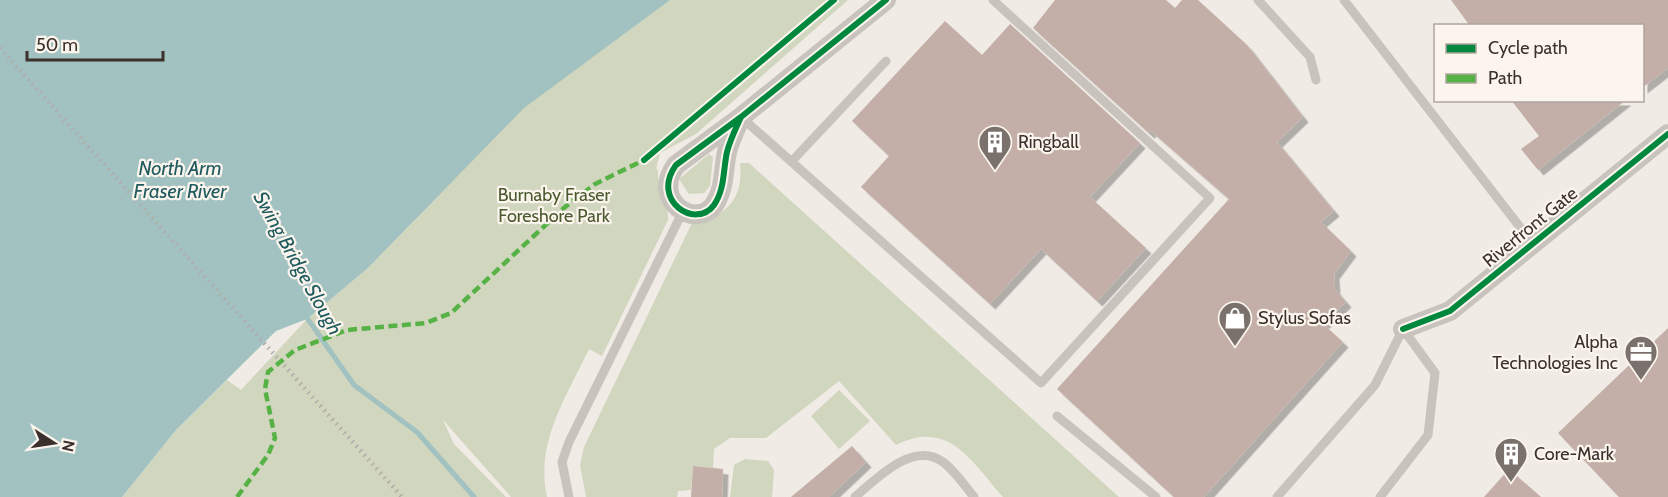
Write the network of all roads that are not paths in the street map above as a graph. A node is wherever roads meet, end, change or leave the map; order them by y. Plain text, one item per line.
1 (886, 0) edge
2 (993, 0) edge
3 (1258, 0) edge
4 (1344, 0) edge
5 (886, 61) dead end
6 (1316, 80) dead end
7 (741, 117) junction
8 (1668, 134) edge
9 (792, 161) junction
10 (683, 211) junction
11 (1533, 244) junction
12 (1403, 329) junction
13 (1057, 416) dead end
14 (569, 497) edge
15 (855, 497) edge
16 (974, 497) edge
17 (1156, 497) edge
18 (1277, 497) edge
19 (1380, 497) edge

1 - 7 street
2 - 9 lane
3 - 6 lane
4 - 11 lane
5 - 9 lane
7 - 9 lane
7 - 10 street
7 - 10 street
8 - 11 street, Riverfront Gate
10 - 14 lane
11 - 12 street, Riverfront Gate
12 - 18 lane
12 - 19 lane
13 - 17 lane
15 - 16 lane

